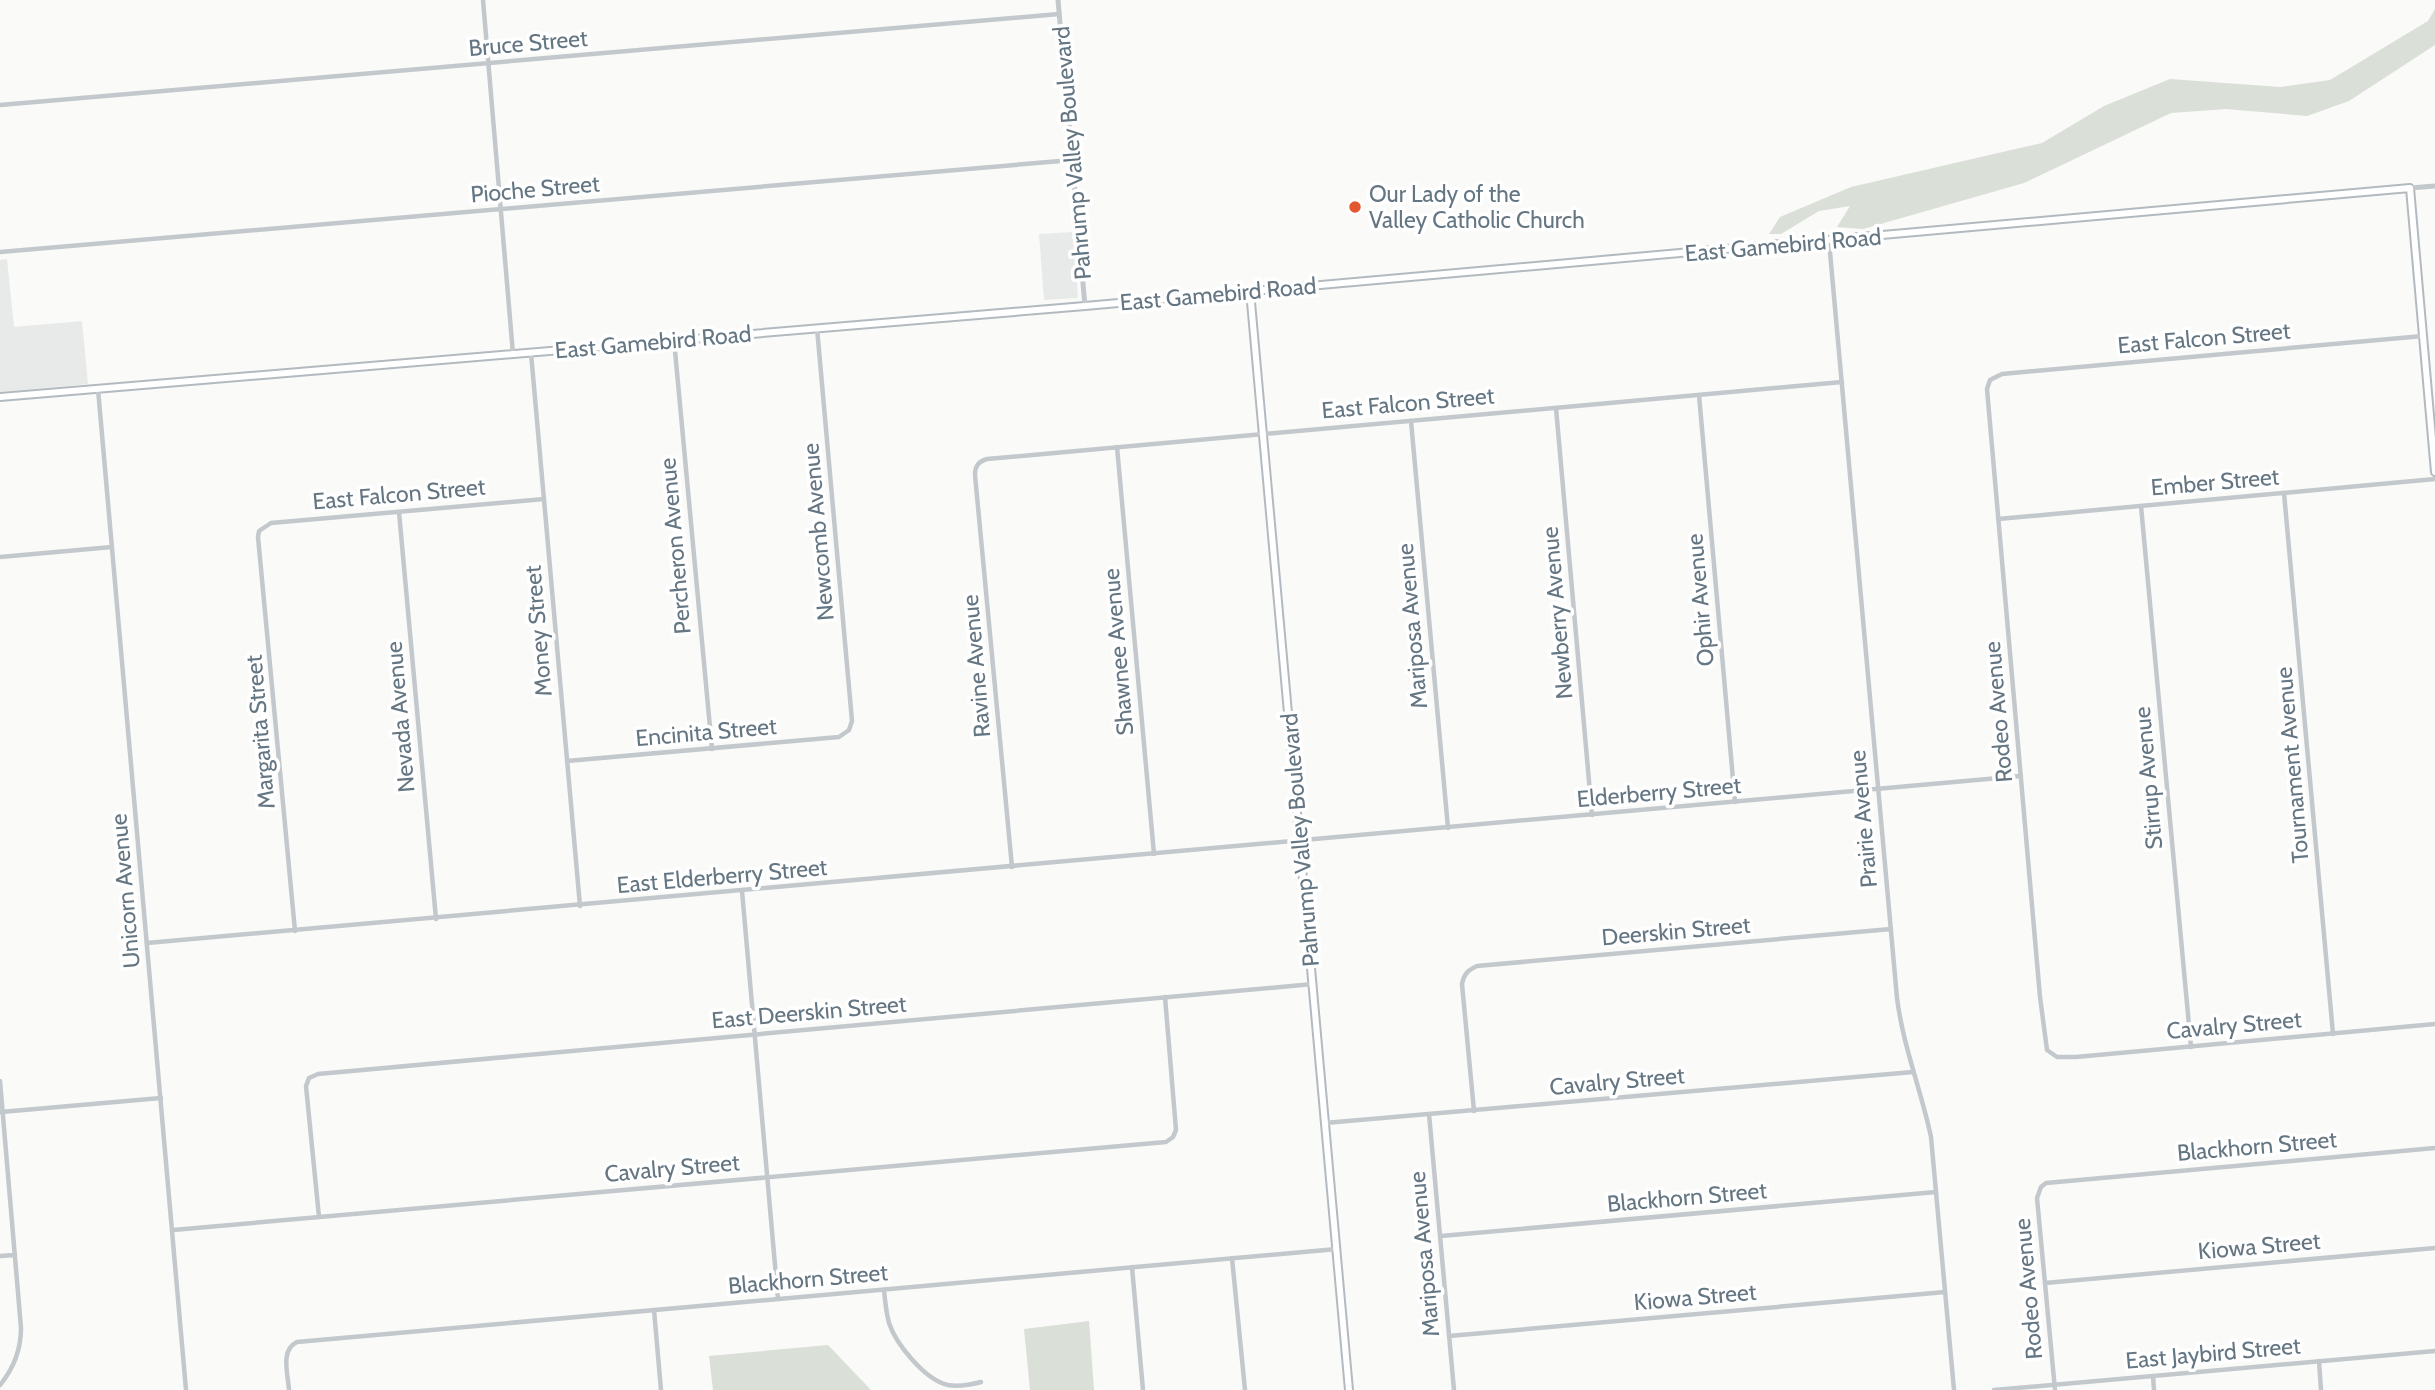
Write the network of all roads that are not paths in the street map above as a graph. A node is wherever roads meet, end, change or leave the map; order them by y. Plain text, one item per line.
1 (483, 0) edge
2 (1058, 0) edge
3 (1059, 14) junction
4 (489, 64) junction
5 (0, 105) edge
6 (1072, 159) junction
7 (2435, 186) edge
8 (2410, 188) junction
9 (500, 209) junction
10 (1829, 241) junction
11 (0, 252) edge
12 (1250, 291) junction
13 (1085, 306) junction
14 (817, 328) junction
15 (2423, 336) junction
16 (674, 340) junction
17 (531, 353) junction
18 (513, 354) junction
19 (1990, 380) joint
20 (1842, 382) junction
21 (97, 389) junction
22 (1699, 395) junction
23 (0, 397) edge
24 (1556, 408) junction
25 (1411, 421) junction
26 (1263, 434) junction
27 (1117, 447) junction
28 (978, 463) joint
29 (2435, 472) edge
30 (2435, 479) edge
31 (2284, 493) junction
32 (544, 499) junction
33 (2141, 506) junction
34 (399, 512) junction
35 (1998, 519) junction
36 (259, 531) joint
37 (112, 547) junction
38 (0, 557) edge
39 (847, 733) joint
40 (712, 749) junction
41 (567, 761) junction
42 (2021, 776) junction
43 (1878, 789) junction
44 (1735, 802) junction
45 (1592, 815) junction
46 (1448, 828) junction
47 (1300, 841) junction
48 (1154, 854) junction
49 (1012, 867) junction
50 (742, 891) junction
51 (580, 906) junction
52 (436, 919) junction
53 (1891, 929) junction
54 (295, 931) junction
55 (147, 943) junction
56 (1313, 984) junction
57 (1165, 997) junction
58 (2435, 1024) edge
59 (754, 1034) junction
60 (2333, 1034) junction
61 (2045, 1042) joint
62 (2191, 1046) junction
63 (1913, 1072) junction
64 (0, 1081) edge
65 (161, 1097) junction
66 (1474, 1111) junction
67 (1, 1112) edge
68 (1429, 1114) junction
69 (1325, 1123) junction
70 (2435, 1148) edge
71 (767, 1176) junction
72 (2042, 1187) joint
73 (1936, 1192) junction
74 (319, 1217) junction
75 (173, 1230) junction
76 (1441, 1236) junction
77 (2435, 1248) edge
78 (1336, 1249) junction
79 (15, 1255) junction
80 (0, 1256) edge
81 (1232, 1258) junction
82 (1132, 1267) junction
83 (2045, 1283) junction
84 (884, 1290) junction
85 (1945, 1292) junction
86 (778, 1299) junction
87 (654, 1310) junction
88 (1449, 1336) junction
89 (2435, 1351) edge
90 (2319, 1362) junction
91 (2153, 1376) junction
92 (981, 1382) dead end
93 (0, 1385) edge
94 (2054, 1387) edge
95 (186, 1390) edge
96 (289, 1390) edge
97 (661, 1390) edge
98 (1143, 1390) edge
99 (1245, 1390) edge
100 (1349, 1390) edge
101 (1454, 1390) edge
102 (1954, 1390) edge
103 (1994, 1390) edge
104 (2154, 1390) edge
105 (2321, 1390) edge

1 - 4 street
2 - 3 street, Pahrump Valley Boulevard
3 - 4 street, Bruce Street
3 - 6 street, Pahrump Valley Boulevard
4 - 5 street, Bruce Street
4 - 9 street
6 - 9 street, Pioche Street
6 - 13 street, Pahrump Valley Boulevard
7 - 8 street, East Gamebird Road
8 - 10 main road, East Gamebird Road
8 - 15 main road
9 - 11 street, Pioche Street
9 - 18 street
10 - 12 main road, East Gamebird Road
10 - 20 street, Prairie Avenue
12 - 13 main road, East Gamebird Road
12 - 26 main road, Pahrump Valley Boulevard
13 - 14 main road, East Gamebird Road
14 - 16 main road, East Gamebird Road
14 - 39 street, Newcomb Avenue
15 - 19 street, East Falcon Street
15 - 29 main road
16 - 17 main road, East Gamebird Road
16 - 40 street, Percheron Avenue
17 - 18 main road, East Gamebird Road
17 - 32 street, Money Street
18 - 21 main road, East Gamebird Road
19 - 35 street, Rodeo Avenue
20 - 22 street, East Falcon Street
20 - 43 street, Prairie Avenue
21 - 23 main road, East Gamebird Road
21 - 37 street, Unicorn Avenue
22 - 24 street, East Falcon Street
22 - 44 street, Ophir Avenue
24 - 25 street, East Falcon Street
24 - 45 street, Newberry Avenue
25 - 26 street, East Falcon Street
25 - 46 street, Mariposa Avenue
26 - 27 street, East Falcon Street
26 - 47 main road, Pahrump Valley Boulevard
27 - 28 street, East Falcon Street
27 - 48 street, Shawnee Avenue
28 - 49 street, Ravine Avenue
30 - 31 street, Ember Street
31 - 33 street, Ember Street
31 - 60 street, Tournament Avenue
32 - 34 street, East Falcon Street
32 - 41 street, Money Street
33 - 35 street, Ember Street
33 - 62 street, Stirrup Avenue
34 - 36 street, East Falcon Street
34 - 52 street, Nevada Avenue
35 - 42 street, Rodeo Avenue
36 - 54 street, Margarita Street
37 - 38 street
37 - 55 street, Unicorn Avenue
39 - 40 street, Encinita Street
40 - 41 street, Encinita Street
41 - 51 street, Money Street
42 - 43 street, Elderberry Street
42 - 61 street, Rodeo Avenue
43 - 44 street, Elderberry Street
43 - 53 street, Prairie Avenue
44 - 45 street, Elderberry Street
45 - 46 street, Elderberry Street
46 - 47 street, Elderberry Street
47 - 48 street, East Elderberry Street
47 - 56 main road, Pahrump Valley Boulevard
48 - 49 street, East Elderberry Street
49 - 50 street, East Elderberry Street
50 - 51 street, East Elderberry Street
50 - 59 street
51 - 52 street, East Elderberry Street
52 - 54 street, East Elderberry Street
53 - 63 street, Prairie Avenue
53 - 66 street, Deerskin Street
54 - 55 street, East Elderberry Street
55 - 65 street, Unicorn Avenue
56 - 57 street, East Deerskin Street
56 - 69 main road, Pahrump Valley Boulevard
57 - 59 street, East Deerskin Street
57 - 71 street, Cavalry Street
58 - 60 street, Cavalry Street
59 - 71 street
59 - 74 street, East Deerskin Street
60 - 62 street, Cavalry Street
61 - 62 street, Cavalry Street
63 - 66 street, Cavalry Street
63 - 73 street, Prairie Avenue
64 - 67 street
65 - 67 street
65 - 75 street, Unicorn Avenue
66 - 68 street, Cavalry Street
67 - 79 street
68 - 69 street, Cavalry Street
68 - 76 street, Mariposa Avenue
69 - 78 main road, Pahrump Valley Boulevard
70 - 72 street, Blackhorn Street
71 - 74 street, Cavalry Street
71 - 86 street
72 - 83 street, Rodeo Avenue
73 - 76 street, Blackhorn Street
73 - 85 street, Prairie Avenue
74 - 75 street, Cavalry Street
75 - 95 street, Unicorn Avenue
76 - 88 street, Mariposa Avenue
77 - 83 street, Kiowa Street
78 - 81 street, Blackhorn Street
78 - 100 main road, Pahrump Valley Boulevard
79 - 80 street
79 - 93 street
81 - 82 street, Blackhorn Street
81 - 99 street
82 - 84 street, Blackhorn Street
82 - 98 street
83 - 94 street, Rodeo Avenue
84 - 86 street, Blackhorn Street
84 - 92 street
85 - 88 street, Kiowa Street
85 - 102 street, Prairie Avenue
86 - 87 street, Blackhorn Street
87 - 96 street, Blackhorn Street
87 - 97 street
88 - 101 street, Mariposa Avenue
89 - 90 street, East Jaybird Street
90 - 91 street, East Jaybird Street
90 - 105 street
91 - 94 street, East Jaybird Street
91 - 104 street
94 - 103 street, East Jaybird Street

